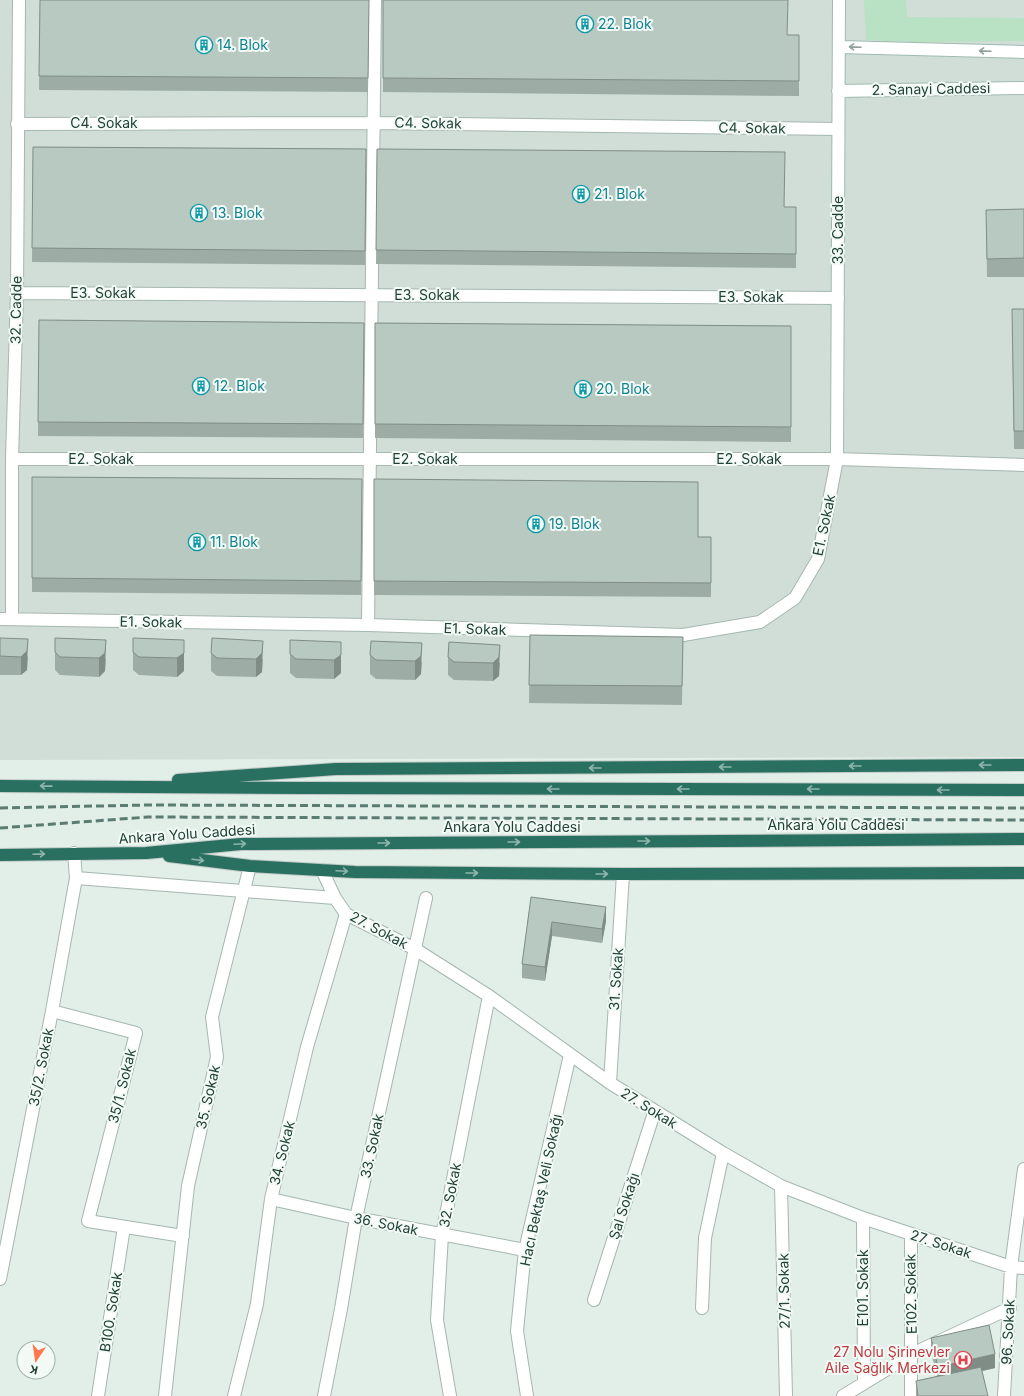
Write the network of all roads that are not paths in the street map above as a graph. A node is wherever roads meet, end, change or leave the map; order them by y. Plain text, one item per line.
1 (19, 0) edge
2 (374, 0) edge
3 (839, 0) edge
4 (839, 47) junction
5 (1024, 52) edge
6 (1024, 88) edge
7 (838, 91) junction
8 (373, 123) junction
9 (17, 124) junction
10 (838, 129) junction
11 (17, 293) junction
12 (371, 294) junction
13 (838, 298) junction
14 (12, 459) junction
15 (837, 459) junction
16 (370, 460) junction
17 (1024, 465) edge
18 (0, 619) edge
19 (12, 619) junction
20 (368, 625) junction
21 (1024, 765) edge
22 (0, 786) edge
23 (85, 787) junction
24 (1024, 790) edge
25 (1024, 839) edge
26 (74, 853) junction
27 (146, 853) junction
28 (0, 855) edge
29 (250, 866) junction
30 (322, 870) junction
31 (1024, 873) edge
32 (623, 874) junction
33 (76, 878) junction
34 (243, 890) junction
35 (335, 898) junction
36 (426, 898) dead end
37 (346, 914) junction
38 (415, 949) junction
39 (489, 996) junction
40 (52, 1011) junction
41 (570, 1056) junction
42 (610, 1084) junction
43 (654, 1113) junction
44 (723, 1153) junction
45 (1024, 1169) edge
46 (781, 1186) junction
47 (271, 1199) junction
48 (356, 1218) junction
49 (863, 1218) junction
50 (124, 1227) junction
51 (911, 1234) junction
52 (442, 1235) junction
53 (182, 1236) junction
54 (525, 1250) junction
55 (1011, 1267) junction
56 (1024, 1268) edge
57 (0, 1279) edge
58 (594, 1300) dead end
59 (702, 1308) dead end
60 (1010, 1308) junction
61 (912, 1354) junction
62 (864, 1382) junction
63 (98, 1396) edge
64 (165, 1396) edge
65 (234, 1396) edge
66 (324, 1396) edge
67 (450, 1396) edge
68 (527, 1396) edge
69 (786, 1396) edge
70 (843, 1396) edge
71 (911, 1396) edge
72 (1004, 1396) edge

1 - 9 street, 32. Cadde
2 - 8 street
3 - 4 street, 33. Cadde
5 -> 4 street
4 - 7 street, 33. Cadde
6 - 7 street, 2. Sanayi Caddesi
7 - 10 street, 33. Cadde
8 - 9 street, C4. Sokak
8 - 10 street, C4. Sokak
8 - 12 street
9 - 11 street, 32. Cadde
10 - 13 street, 33. Cadde
11 - 12 street, E3. Sokak
11 - 14 street, 32. Cadde
12 - 13 street, E3. Sokak
12 - 16 street
13 - 15 street, 33. Cadde
14 - 16 street, E2. Sokak
14 - 19 street, 32. Cadde
15 - 16 street, E2. Sokak
15 - 17 street, E2. Sokak
15 - 20 street, E1. Sokak
16 - 20 street
18 - 19 street, E1. Sokak
19 - 20 street, E1. Sokak
21 -> 23 highway
23 -> 22 highway
24 -> 23 highway
27 -> 25 highway, Ankara Yolu Caddesi
26 - 27 highway, Ankara Yolu Caddesi
28 -> 26 highway, Ankara Yolu Caddesi
26 - 33 street, 35/2. Sokak
27 -> 29 highway
29 - 30 highway
29 - 34 street, 35. Sokak
30 -> 32 highway
30 - 35 street, 27. Sokak
31 - 32 highway
32 - 42 street, 31. Sokak
33 - 34 street
33 - 40 street, 35/2. Sokak
34 - 35 street
34 - 53 street, 35. Sokak
35 - 37 street, 27. Sokak
36 - 38 street, 33. Sokak
37 - 38 street, 27. Sokak
37 - 47 street, 34. Sokak
38 - 39 street, 27. Sokak
38 - 48 street, 33. Sokak
39 - 41 street, 27. Sokak
39 - 52 street, 32. Sokak
40 - 50 street, 35/1. Sokak
40 - 57 street, 35/2. Sokak
41 - 42 street, 27. Sokak
41 - 54 street, Hacı Bektaş Veli Sokağı
42 - 43 street, 27. Sokak
43 - 44 street, 27. Sokak
43 - 58 street, Şal Sokağı
44 - 46 street, 27. Sokak
44 - 59 street
45 - 55 street, 96. Sokak
46 - 49 street, 27. Sokak
46 - 69 street, 27/1. Sokak
47 - 48 street, 36. Sokak
47 - 65 street, 34. Sokak
48 - 52 street, 36. Sokak
48 - 66 street, 33. Sokak
49 - 51 street, 27. Sokak
49 - 62 street, E101. Sokak
50 - 53 street
50 - 63 street, B100. Sokak
51 - 55 street, 27. Sokak
51 - 61 street, E102. Sokak
52 - 54 street, 36. Sokak
52 - 67 street, 32. Sokak
53 - 64 street, 35. Sokak
54 - 68 street, Hacı Bektaş Veli Sokağı
55 - 56 street, 27. Sokak
55 - 60 street, 96. Sokak
60 - 61 street
60 - 72 street, 96. Sokak
61 - 62 street
61 - 71 street, E102. Sokak
62 - 70 street

